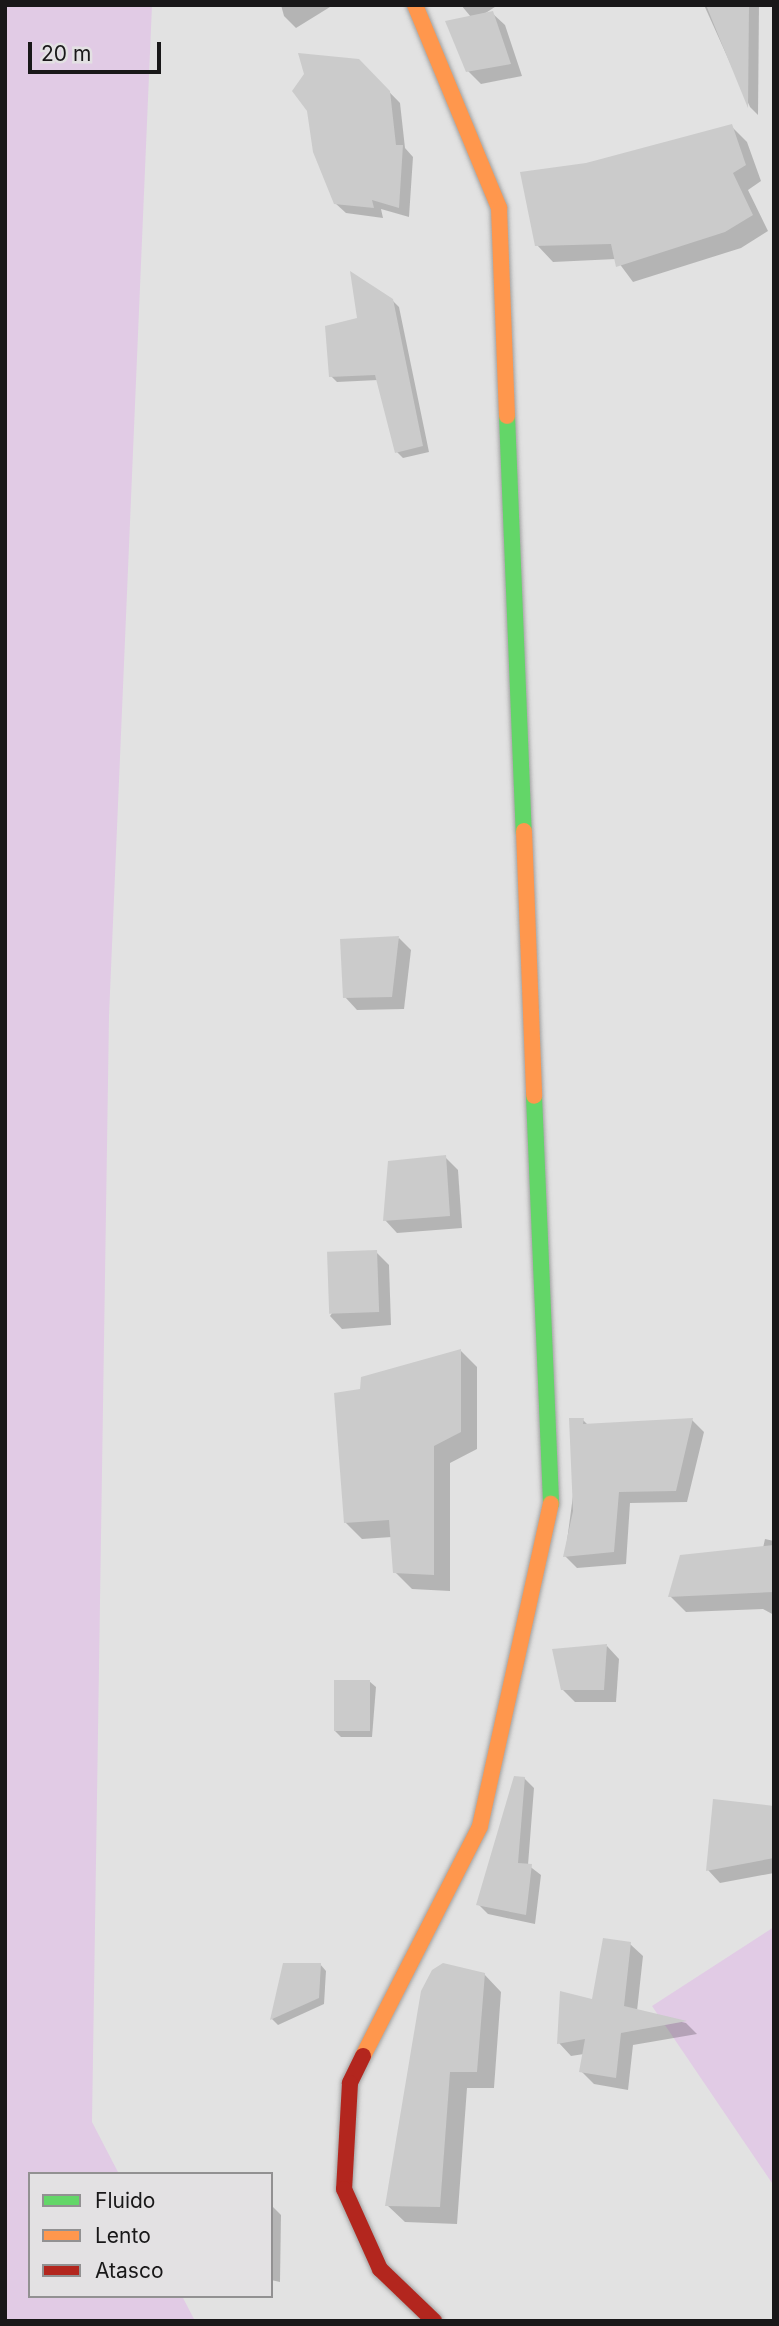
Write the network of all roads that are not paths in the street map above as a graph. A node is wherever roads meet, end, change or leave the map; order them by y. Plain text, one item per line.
1 (415, 5) edge
2 (434, 2321) edge

1 - 2 street

